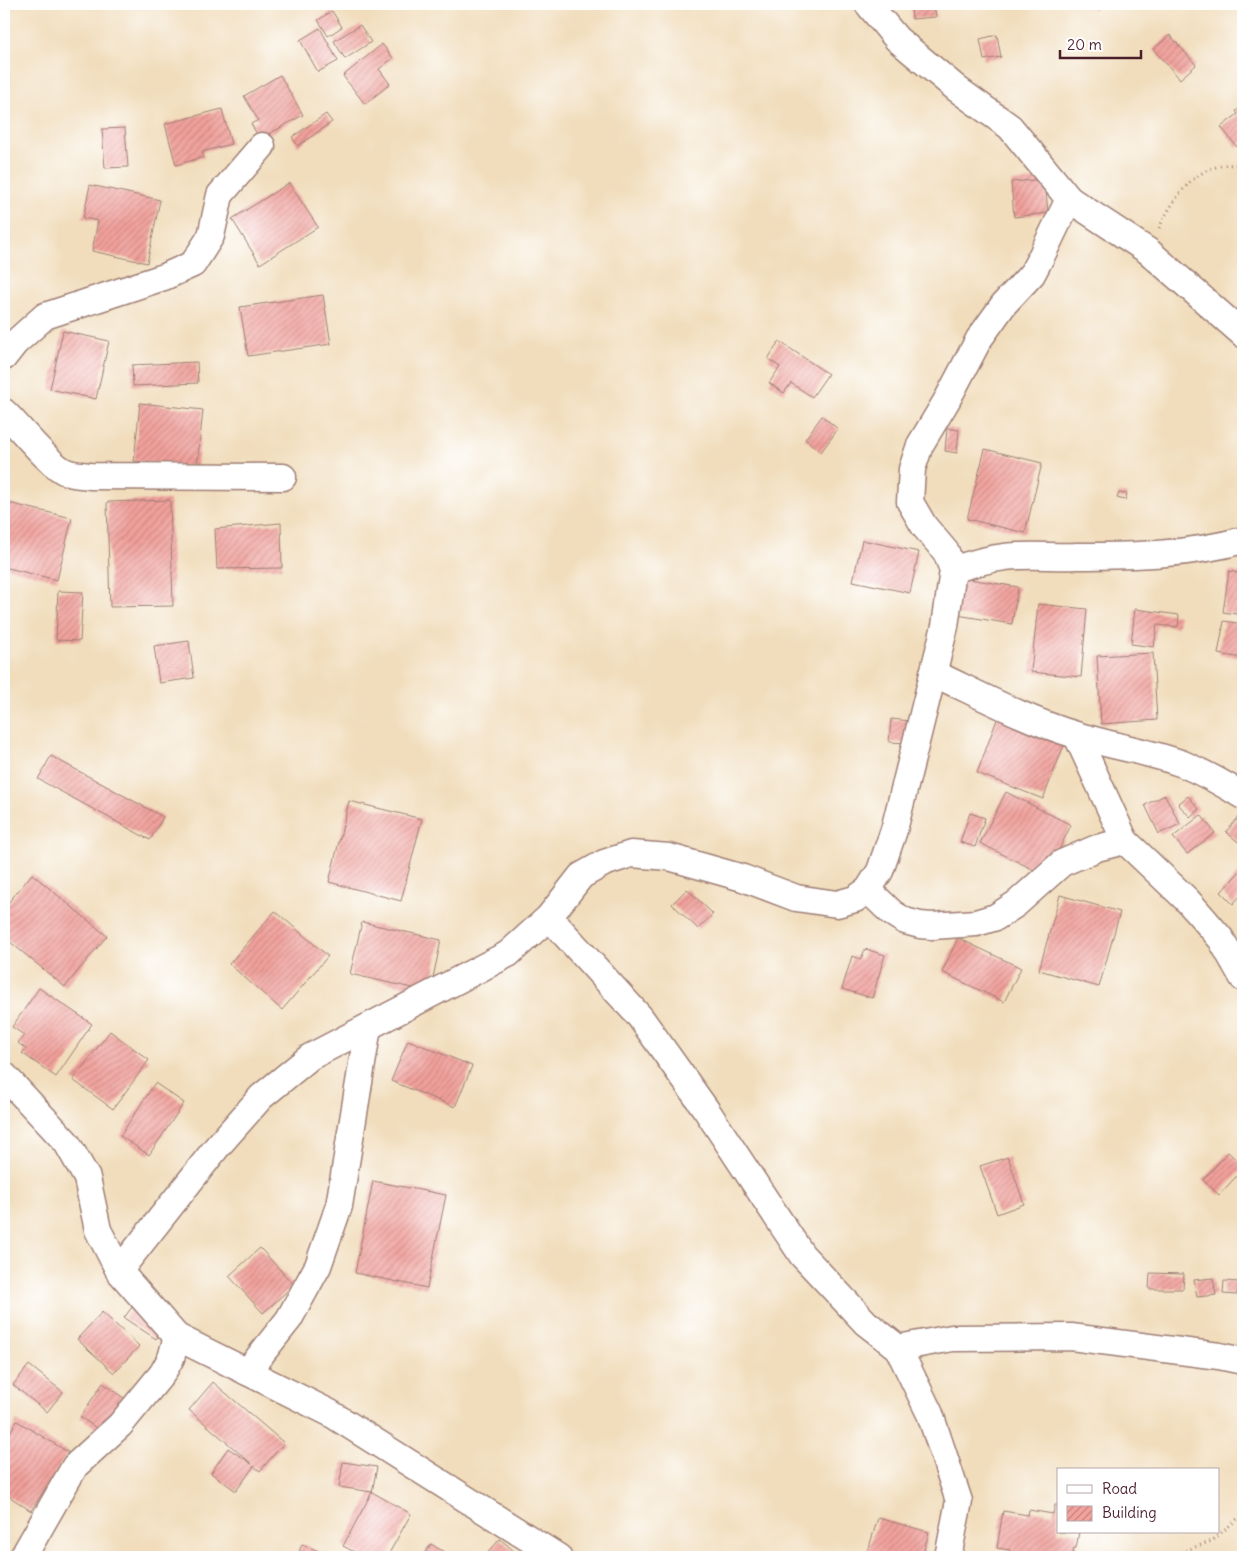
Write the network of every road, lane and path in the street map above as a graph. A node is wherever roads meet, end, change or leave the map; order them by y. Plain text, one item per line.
1 (868, 4) edge
2 (262, 146) dead end
3 (1243, 165) edge
4 (1069, 199) junction
5 (1148, 251) junction
6 (1243, 334) edge
7 (4, 356) edge
8 (4, 412) edge
9 (282, 477) dead end
10 (1243, 540) edge
11 (953, 570) junction
12 (933, 673) junction
13 (1077, 736) junction
14 (1243, 796) edge
15 (1125, 840) junction
16 (868, 890) junction
17 (549, 917) junction
18 (1243, 978) edge
19 (368, 1027) junction
20 (4, 1076) edge
21 (119, 1271) junction
22 (177, 1337) junction
23 (898, 1348) junction
24 (1243, 1361) edge
25 (247, 1372) junction
26 (1243, 1514) edge
27 (23, 1557) edge
28 (558, 1557) edge
29 (948, 1557) edge
30 (1167, 1557) edge

1 - 4 street
2 - 7 street
3 - 5 path
4 - 5 street
4 - 11 street
5 - 6 street
8 - 9 street
10 - 11 street
11 - 12 street
12 - 13 street
12 - 16 street
13 - 14 street
13 - 15 street
15 - 16 street
15 - 18 street
16 - 17 street
17 - 19 street
17 - 23 street
19 - 21 street
19 - 25 street
20 - 21 street
21 - 22 street
22 - 25 street
22 - 27 street
23 - 24 street
23 - 29 street
25 - 28 street
26 - 30 path

